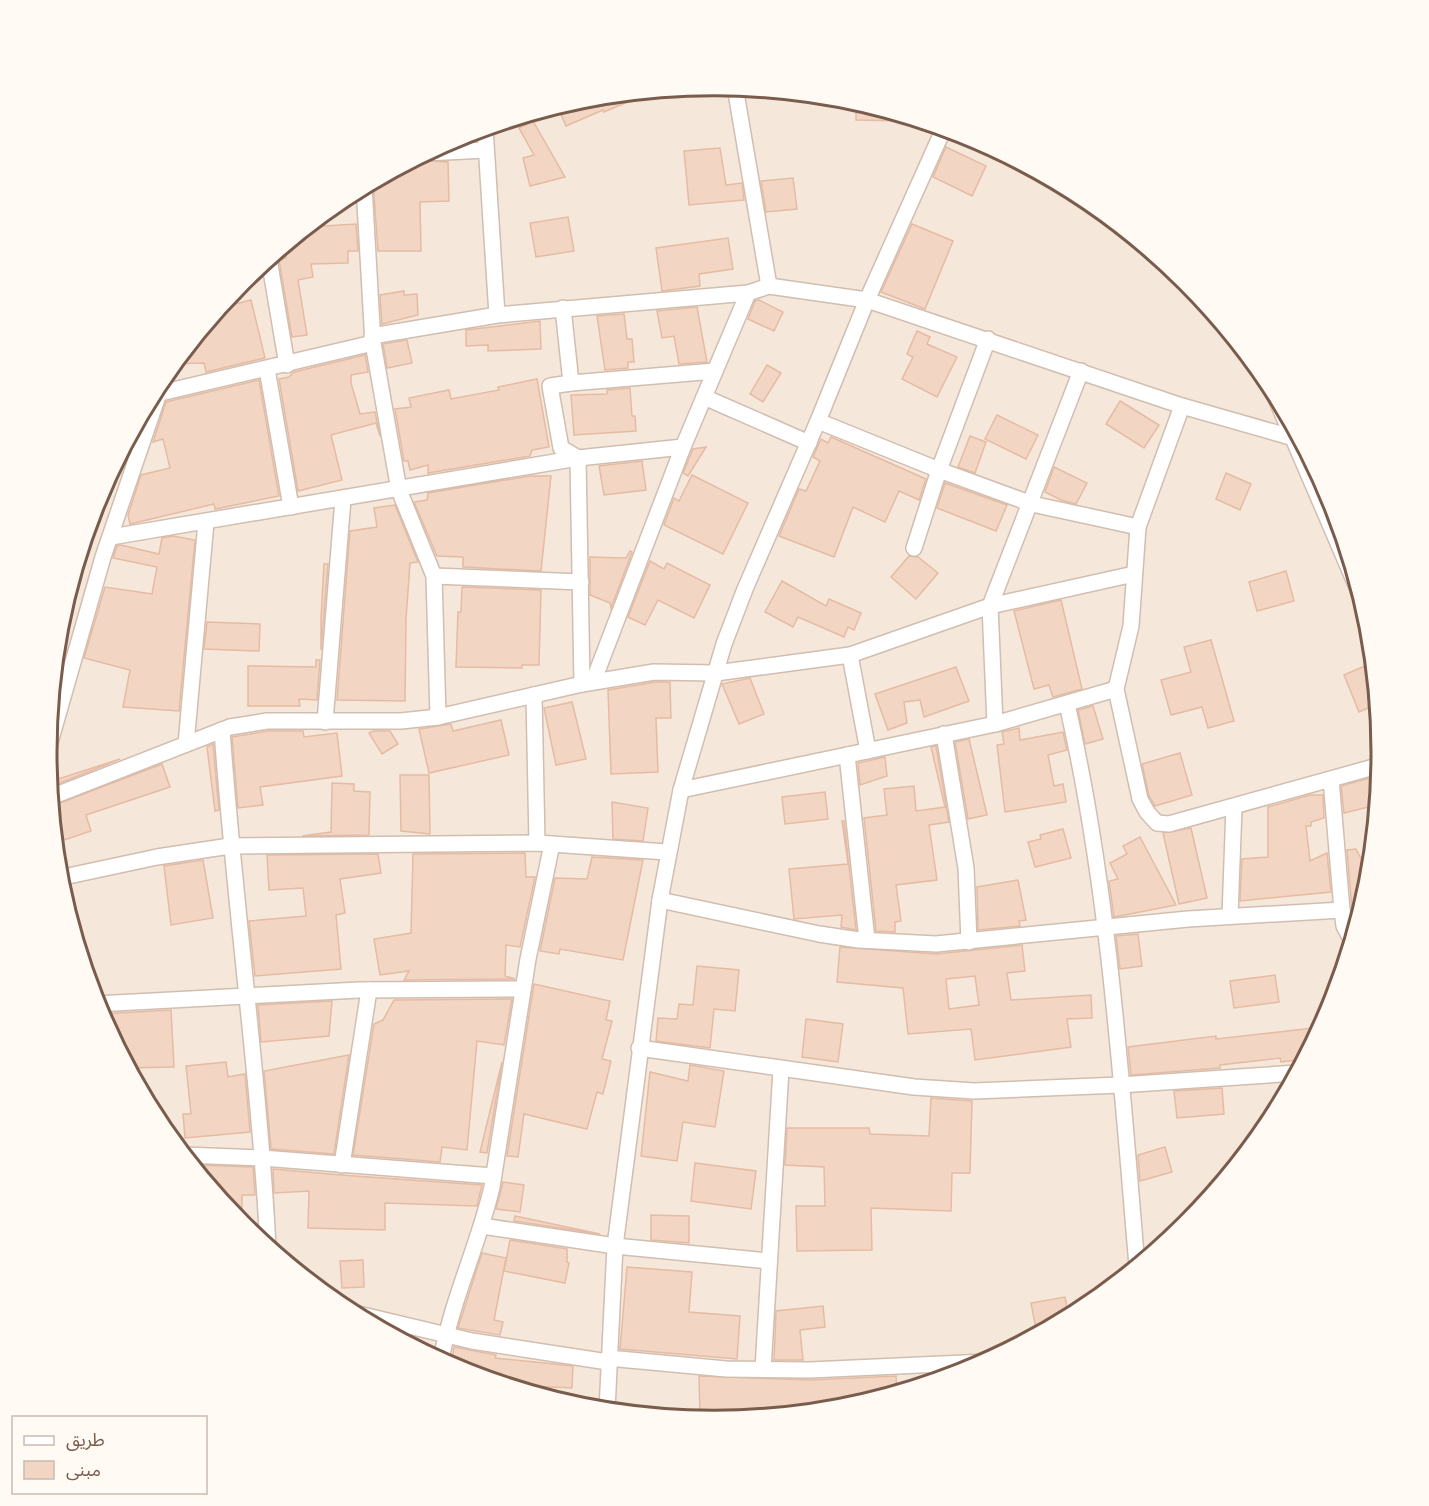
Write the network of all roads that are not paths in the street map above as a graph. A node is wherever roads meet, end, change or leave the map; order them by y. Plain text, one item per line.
1 (737, 96) edge
2 (941, 136) edge
3 (485, 137) edge
4 (486, 150) junction
5 (450, 152) edge
6 (365, 197) edge
7 (271, 269) edge
8 (769, 286) junction
9 (748, 293) junction
10 (867, 300) junction
11 (563, 308) junction
12 (497, 315) junction
13 (988, 339) junction
14 (372, 340) junction
15 (287, 365) junction
16 (267, 369) junction
17 (715, 371) junction
18 (1081, 371) junction
19 (570, 383) junction
20 (166, 392) edge
21 (704, 397) junction
22 (1182, 406) junction
23 (148, 419) edge
24 (818, 421) junction
25 (1291, 437) edge
26 (809, 443) junction
27 (684, 447) junction
28 (579, 458) junction
29 (1306, 465) edge
30 (939, 471) junction
31 (399, 490) junction
32 (343, 499) junction
33 (1032, 504) junction
34 (291, 507) junction
35 (206, 522) junction
36 (1331, 526) edge
37 (1138, 527) junction
38 (111, 537) junction
39 (914, 548) dead end
40 (1134, 574) junction
41 (434, 576) junction
42 (581, 582) junction
43 (990, 606) junction
44 (850, 655) junction
45 (716, 673) junction
46 (588, 683) junction
47 (1116, 689) junction
48 (534, 695) junction
49 (1067, 704) junction
50 (58, 714) edge
51 (438, 717) junction
52 (325, 722) junction
53 (995, 724) junction
54 (222, 730) junction
55 (944, 734) junction
56 (186, 744) junction
57 (868, 751) junction
58 (847, 755) junction
59 (1372, 768) edge
60 (1331, 779) junction
61 (681, 790) junction
62 (58, 794) edge
63 (1234, 807) junction
64 (544, 843) junction
65 (230, 846) junction
66 (667, 852) junction
67 (69, 876) edge
68 (660, 900) junction
69 (1342, 910) junction
70 (1230, 916) junction
71 (1105, 927) junction
72 (1347, 933) edge
73 (867, 940) junction
74 (969, 942) junction
75 (523, 989) junction
76 (369, 990) junction
77 (246, 996) junction
78 (106, 1003) edge
79 (639, 1048) junction
80 (781, 1069) junction
81 (1288, 1074) edge
82 (1120, 1085) junction
83 (195, 1155) edge
84 (262, 1158) junction
85 (342, 1165) junction
86 (493, 1176) junction
87 (482, 1226) junction
88 (267, 1234) edge
89 (615, 1246) junction
90 (1136, 1257) edge
91 (769, 1261) junction
92 (382, 1320) edge
93 (446, 1335) junction
94 (443, 1351) edge
95 (608, 1360) junction
96 (959, 1363) edge
97 (763, 1370) junction
98 (607, 1401) edge

1 - 8 street
2 - 10 street
3 - 4 street
4 - 5 street
4 - 12 street
6 - 14 street
7 - 15 street
8 - 9 street
8 - 10 street
9 - 11 street
9 - 17 street
10 - 13 street
10 - 24 street
11 - 12 street
11 - 19 street
12 - 14 street
13 - 18 street
13 - 30 street
14 - 15 street
14 - 31 street
15 - 16 street
16 - 20 street
16 - 34 street
17 - 19 street
17 - 21 street
18 - 22 street
18 - 33 street
19 - 28 street
21 - 26 street
21 - 27 street
22 - 25 street
22 - 37 street
23 - 38 street
24 - 26 street
24 - 30 street
26 - 45 street
27 - 28 street
27 - 46 street
28 - 31 street
28 - 42 street
29 - 36 street
30 - 33 street
30 - 39 street
31 - 32 street
31 - 41 street
32 - 34 street
32 - 52 street
33 - 37 street
33 - 43 street
34 - 35 street
35 - 38 street
35 - 56 street
37 - 40 street
38 - 50 street
40 - 43 street
40 - 47 street
41 - 42 street
41 - 51 street
42 - 46 street
43 - 44 street
43 - 53 street
44 - 45 street
44 - 57 street
45 - 46 street
45 - 61 street
46 - 48 street
47 - 49 street
47 - 63 street
48 - 51 street
48 - 64 street
49 - 53 street
49 - 71 street
51 - 52 street
52 - 54 street
53 - 55 street
54 - 56 street
54 - 65 street
55 - 57 street
55 - 74 street
56 - 62 street
57 - 58 street
58 - 61 street
58 - 73 street
59 - 60 street
60 - 63 street
60 - 69 street
61 - 66 street
63 - 70 street
64 - 65 street
64 - 66 street
64 - 75 street
65 - 67 street
65 - 77 street
66 - 68 street
68 - 73 street
68 - 79 street
69 - 70 street
69 - 72 street
70 - 71 street
71 - 74 street
71 - 82 street
73 - 74 street
75 - 76 street
75 - 86 street
76 - 77 street
76 - 85 street
77 - 78 street
77 - 84 street
79 - 80 street
79 - 89 street
80 - 82 street
80 - 91 street
81 - 82 street
82 - 90 street
83 - 84 street
84 - 85 street
84 - 88 street
85 - 86 street
86 - 87 street
87 - 89 street
87 - 93 street
89 - 91 street
89 - 95 street
91 - 97 street
92 - 93 street
93 - 94 street
93 - 95 street
95 - 97 street
95 - 98 street
96 - 97 street

